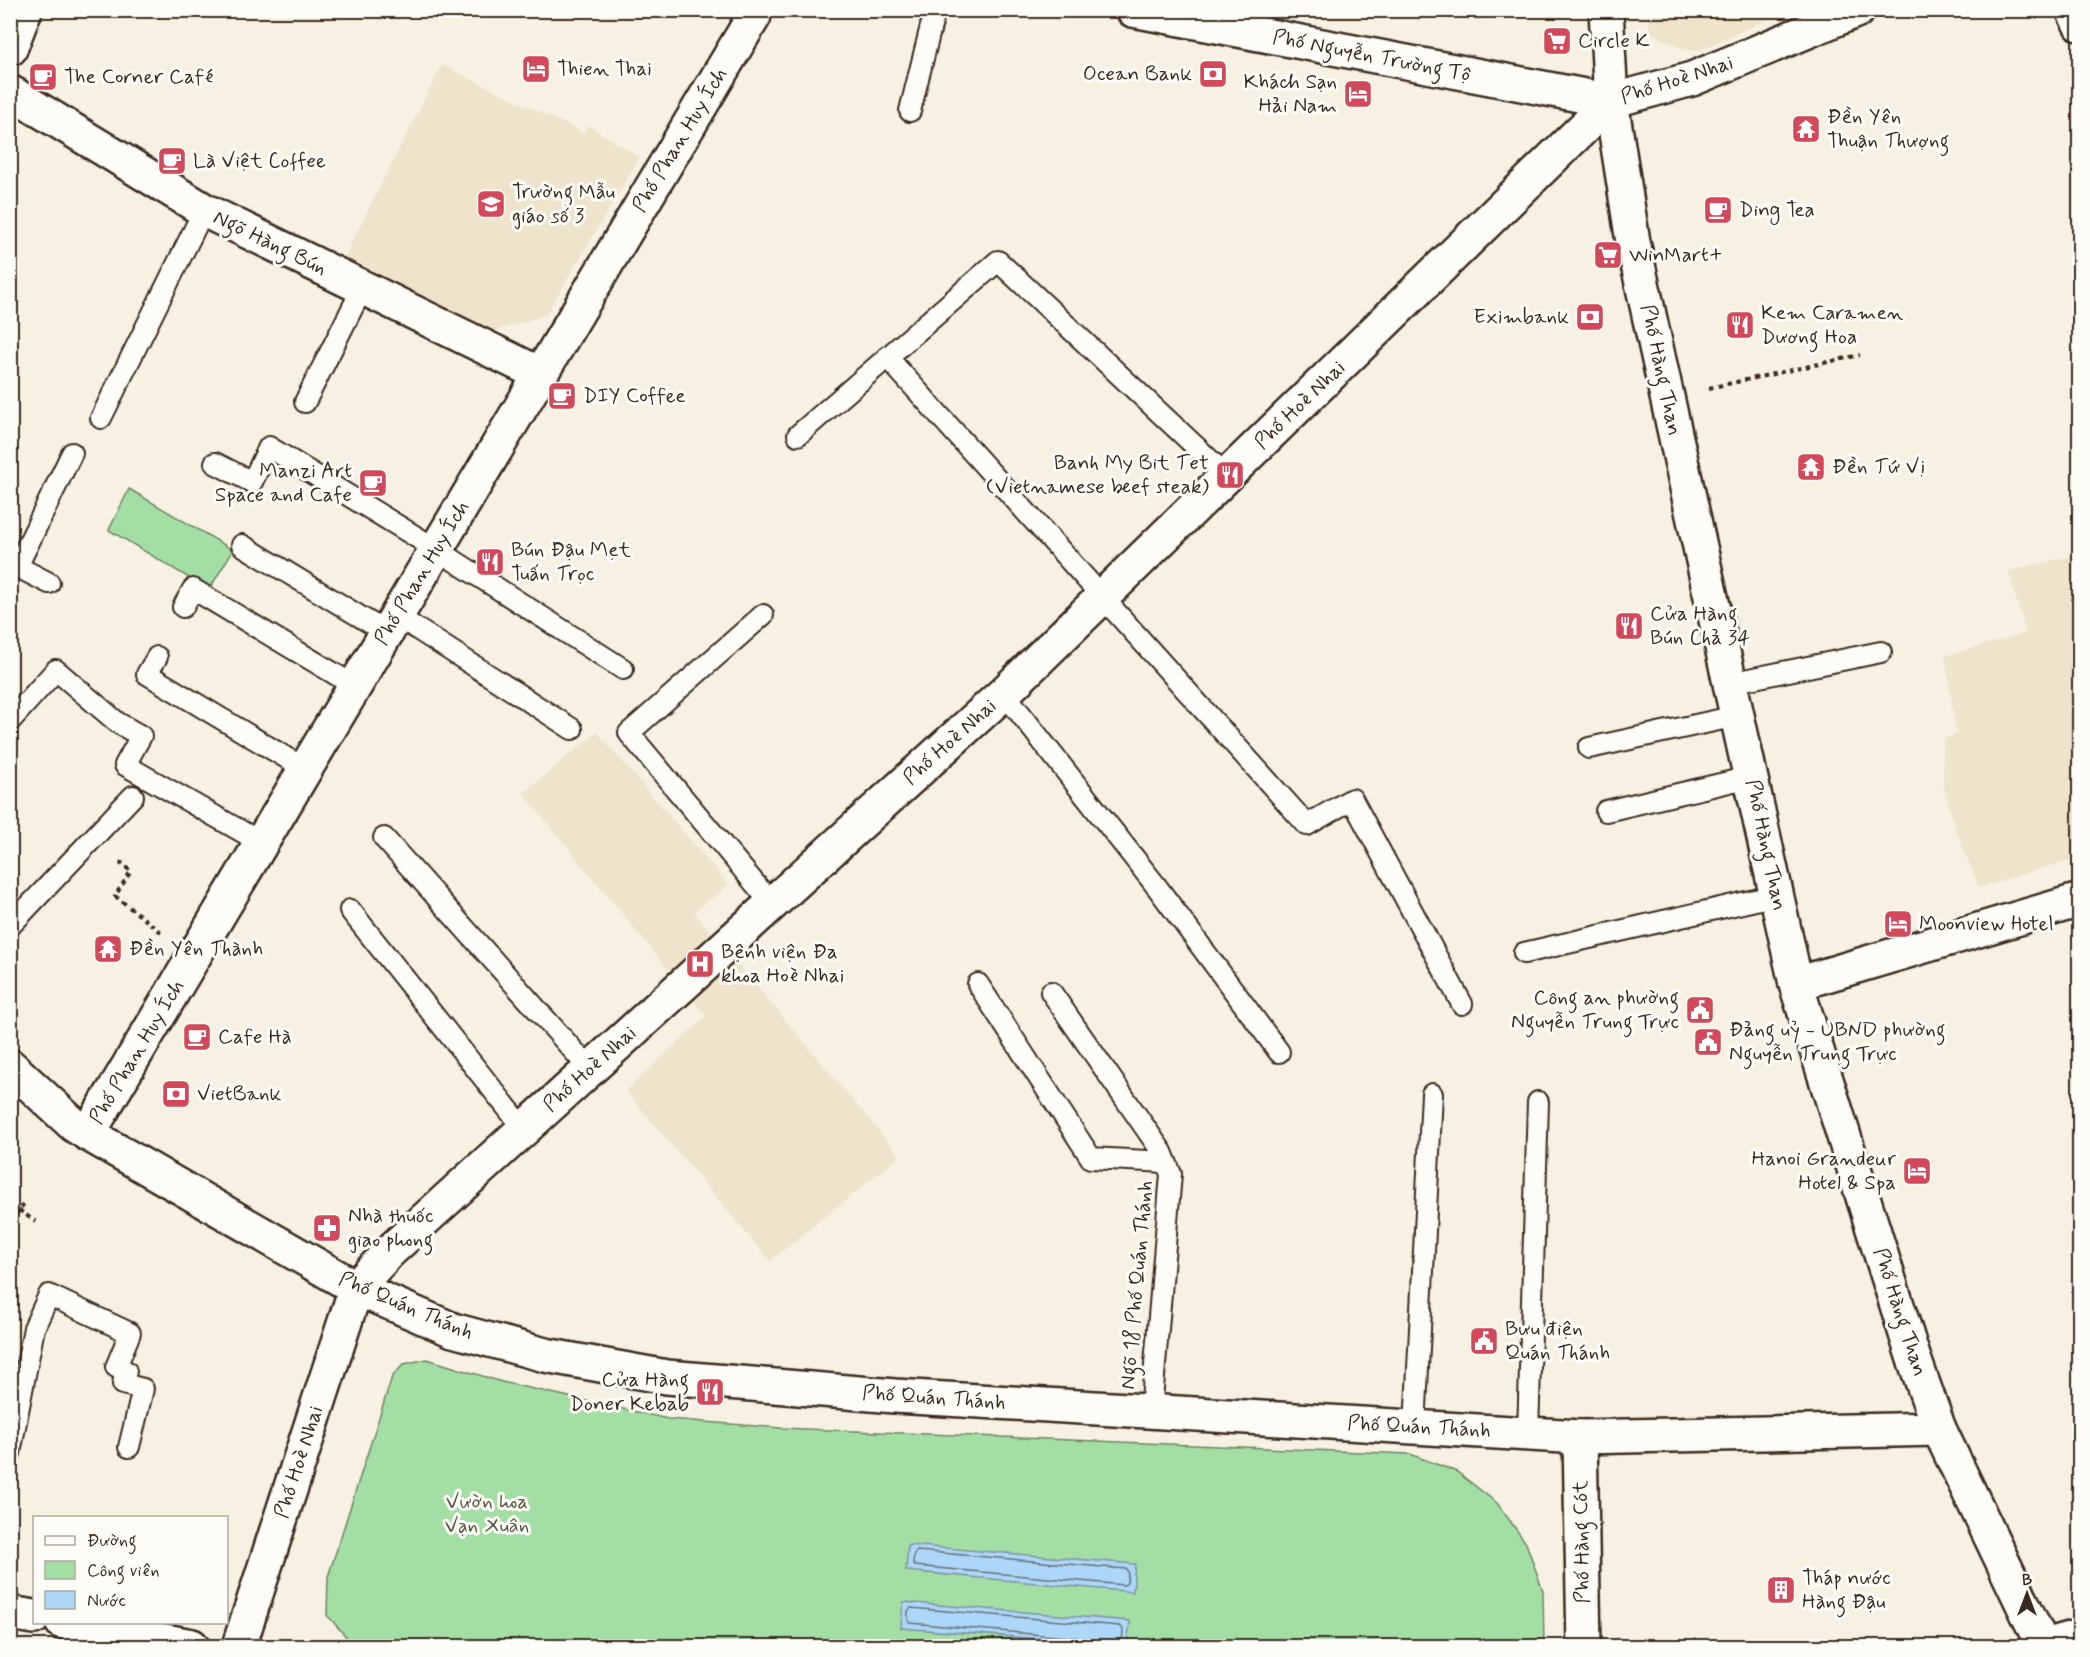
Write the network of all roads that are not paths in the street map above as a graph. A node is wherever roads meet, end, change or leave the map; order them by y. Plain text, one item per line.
1 (25, 10) edge
2 (755, 10) edge
3 (935, 10) edge
4 (1133, 10) edge
5 (1606, 10) edge
6 (1858, 10) edge
7 (2073, 10) edge
8 (2079, 24) edge
9 (10, 49) edge
10 (10, 92) edge
11 (1611, 101) junction
12 (910, 111) dead end
13 (204, 210) junction
14 (363, 287) junction
15 (887, 357) junction
16 (540, 374) junction
17 (305, 402) dead end
18 (101, 418) dead end
19 (798, 435) dead end
20 (72, 453) dead end
21 (215, 463) dead end
22 (1227, 476) junction
23 (242, 545) dead end
24 (436, 549) junction
25 (14, 565) edge
26 (49, 583) dead end
27 (1104, 597) junction
28 (183, 607) dead end
29 (763, 615) dead end
30 (392, 624) junction
31 (1881, 652) dead end
32 (157, 657) dead end
33 (623, 669) dead end
34 (1730, 683) junction
35 (355, 686) junction
36 (1004, 693) junction
37 (1737, 716) junction
38 (10, 721) edge
39 (572, 729) dead end
40 (1589, 748) dead end
41 (305, 769) junction
42 (1750, 777) junction
43 (133, 796) dead end
44 (1606, 811) dead end
45 (384, 838) dead end
46 (261, 843) junction
47 (1776, 895) junction
48 (2079, 900) edge
49 (772, 904) junction
50 (350, 910) dead end
51 (10, 926) edge
52 (1524, 952) dead end
53 (978, 984) dead end
54 (1796, 984) junction
55 (1051, 993) dead end
56 (1462, 1004) dead end
57 (1279, 1052) dead end
58 (10, 1066) edge
59 (590, 1069) junction
60 (1432, 1094) dead end
61 (1538, 1102) dead end
62 (524, 1129) junction
63 (88, 1134) junction
64 (1166, 1162) junction
65 (356, 1288) junction
66 (1151, 1412) junction
67 (1415, 1427) junction
68 (1939, 1429) junction
69 (1528, 1434) junction
70 (1580, 1437) junction
71 (129, 1447) dead end
72 (10, 1453) edge
73 (10, 1613) edge
74 (33, 1617) edge
75 (67, 1624) edge
76 (2079, 1636) edge
77 (192, 1647) edge
78 (239, 1647) edge
79 (1584, 1647) edge
80 (2044, 1647) edge

1 - 9 street
2 - 16 street, Phố Phan Huy Ích
3 - 12 lane
4 - 11 street, Phố Nguyễn Trường Tộ
5 - 11 street, Phố Hàng Than
6 - 11 street, Phố Hoè Nhai
7 - 8 street
10 - 13 street, Ngõ Hàng Bún
11 - 22 street, Phố Hoè Nhai
11 - 34 street, Phố Hàng Than
13 - 14 street, Ngõ Hàng Bún
13 - 18 lane
14 - 16 street, Ngõ Hàng Bún
14 - 17 lane
15 - 19 lane
15 - 22 lane
15 - 27 lane
16 - 24 street, Phố Phan Huy Ích
20 - 25 lane
21 - 24 lane
22 - 27 street, Phố Hoè Nhai
23 - 30 lane
24 - 30 street, Phố Phan Huy Ích
24 - 33 lane
25 - 26 lane
27 - 36 street, Phố Hoè Nhai
27 - 56 lane
28 - 35 lane
29 - 49 lane
30 - 35 street, Phố Phan Huy Ích
30 - 39 lane
31 - 34 lane
32 - 41 lane
34 - 37 street, Phố Hàng Than
35 - 41 street, Phố Phan Huy Ích
36 - 49 street, Phố Hoè Nhai
36 - 57 lane
37 - 40 lane
37 - 42 street, Phố Hàng Than
38 - 46 lane
41 - 46 street, Phố Phan Huy Ích
42 - 44 lane
42 - 47 street, Phố Hàng Than
43 - 51 lane
45 - 59 lane
46 - 63 street, Phố Phan Huy Ích
47 - 52 lane
47 - 54 street, Phố Hàng Than
48 - 54 street
49 - 59 street, Phố Hoè Nhai
50 - 62 lane
53 - 64 lane, Ngõ 18 Phố Quán Thánh
54 - 68 street, Phố Hàng Than
55 - 64 lane, Ngõ 18 Phố Quán Thánh
58 - 63 street, Phố Quán Thánh
59 - 62 street, Phố Hoè Nhai
60 - 67 lane
61 - 69 lane
62 - 65 street, Phố Hoè Nhai
63 - 65 street, Phố Quán Thánh
64 - 66 lane, Ngõ 18 Phố Quán Thánh
65 - 66 street, Phố Quán Thánh
65 - 78 street, Phố Hoè Nhai
66 - 67 street, Phố Quán Thánh
67 - 69 street, Phố Quán Thánh
68 - 70 street, Phố Quán Thánh
68 - 80 street, Phố Hàng Than
69 - 70 street, Phố Quán Thánh
70 - 79 street, Phố Hàng Cót
71 - 72 lane
73 - 74 street
75 - 77 street
76 - 80 street

